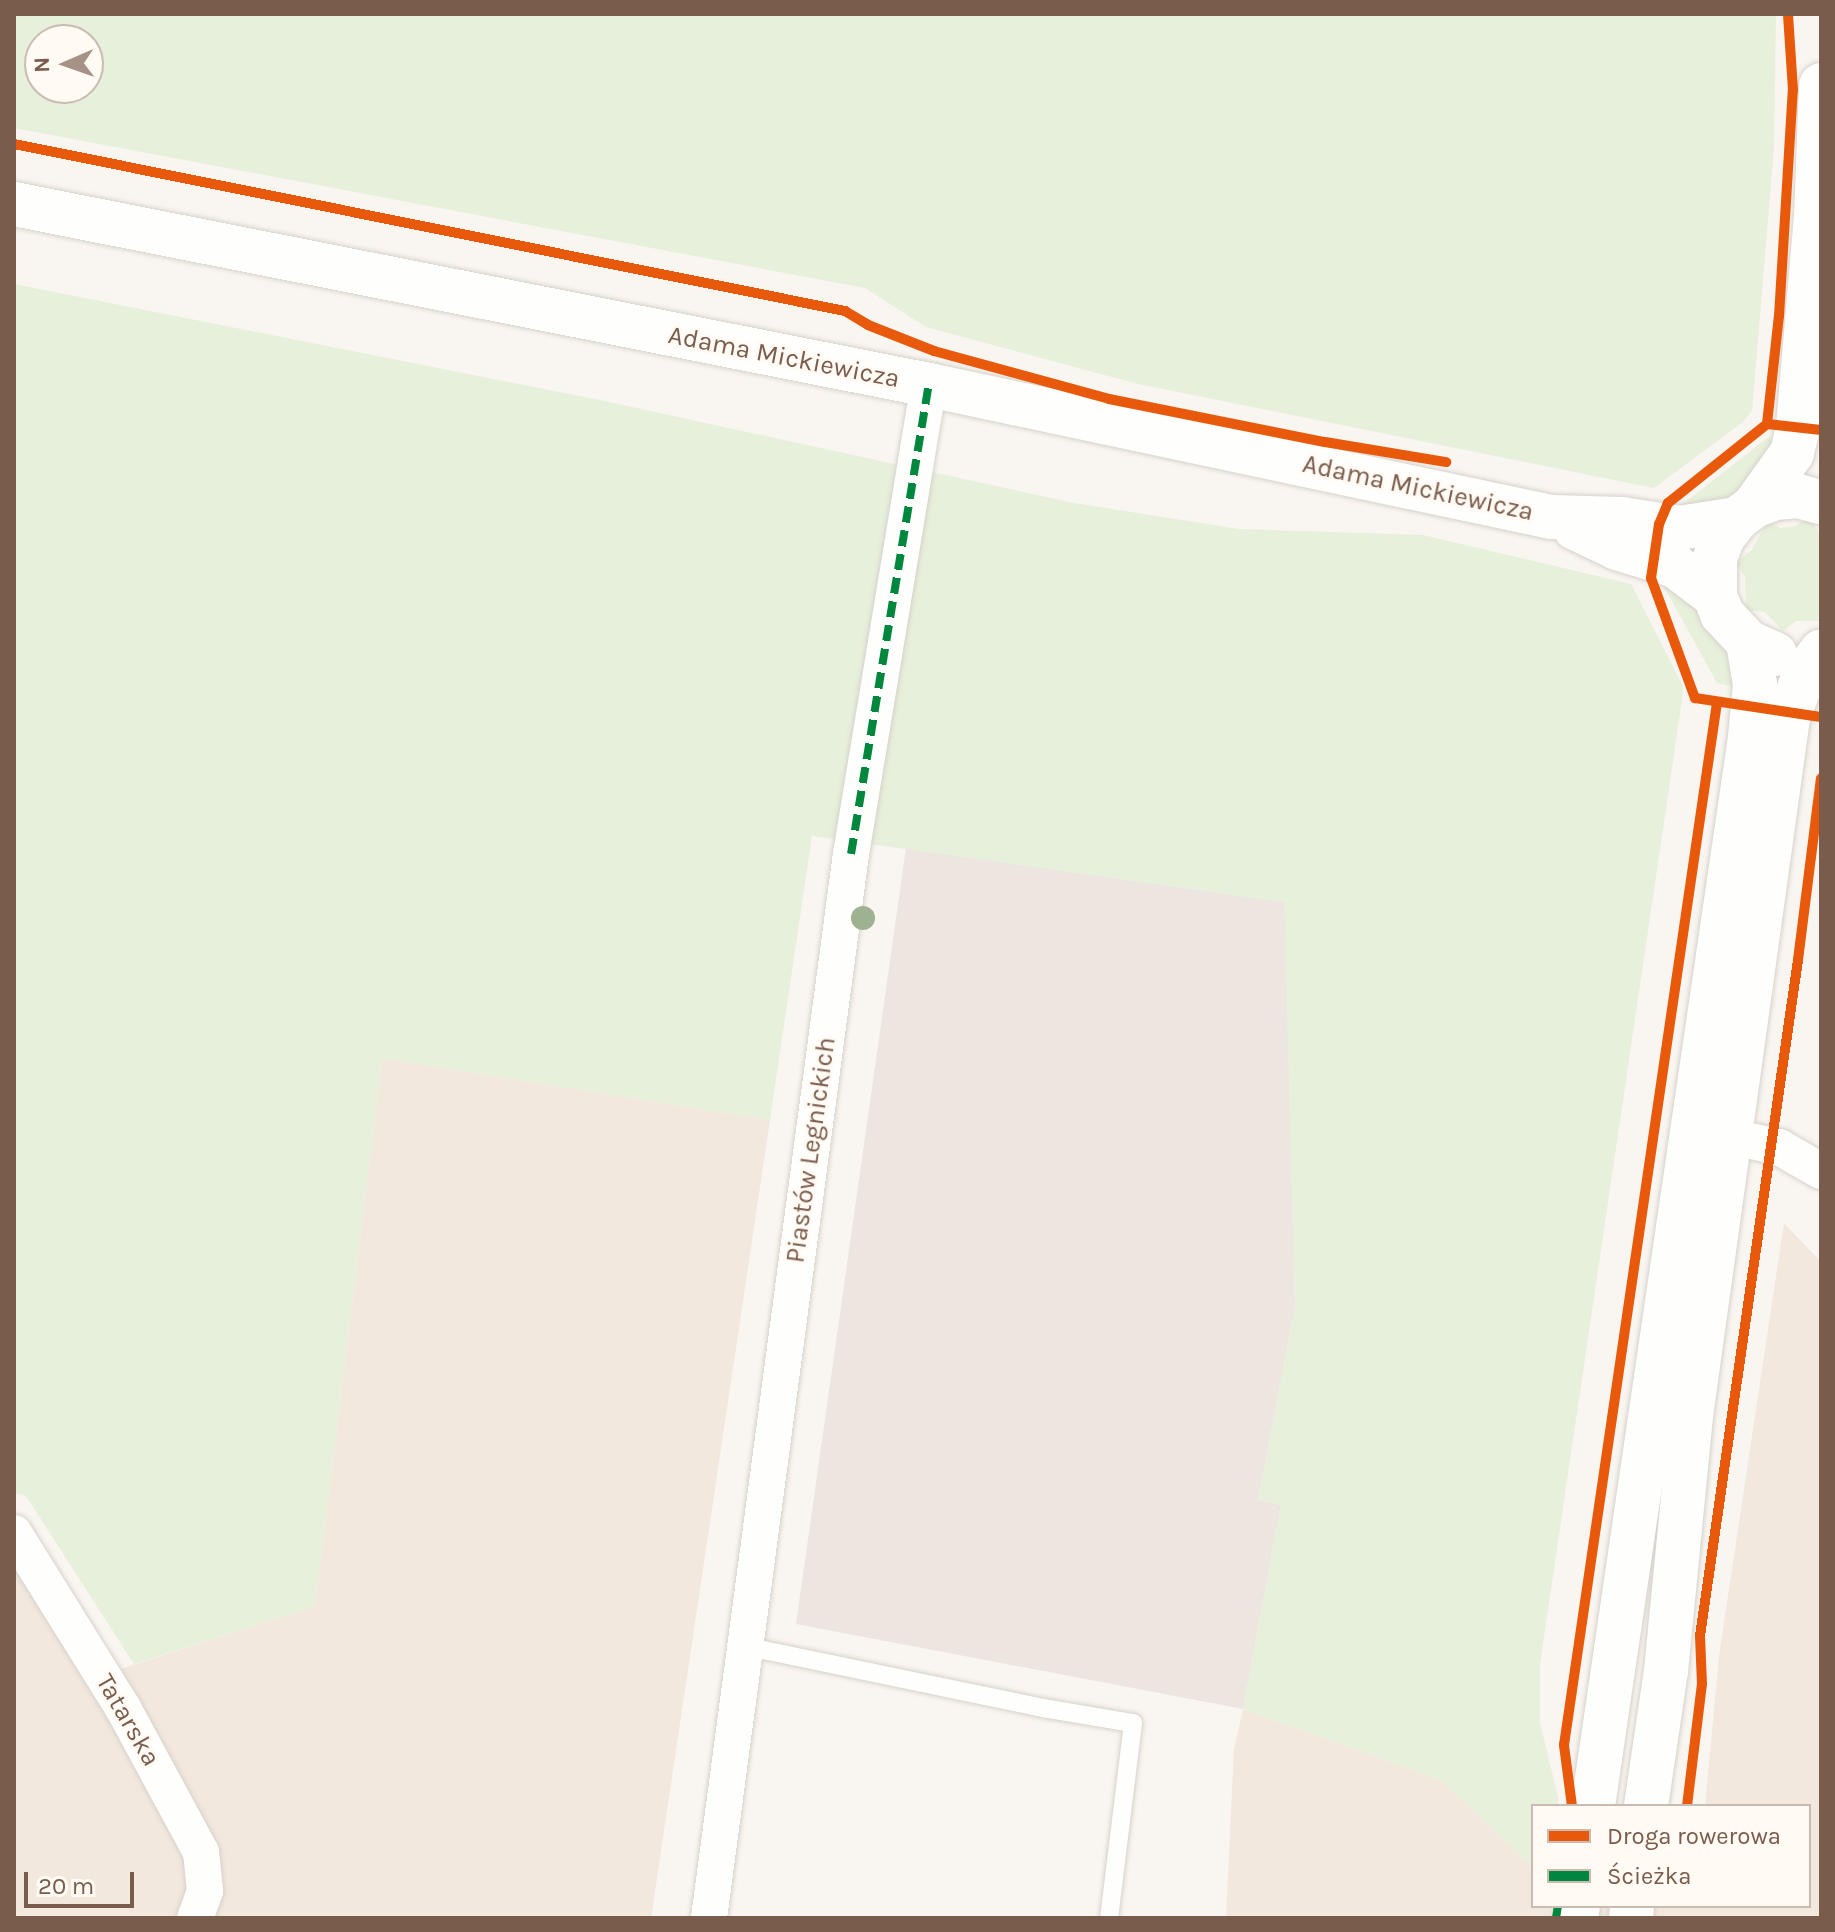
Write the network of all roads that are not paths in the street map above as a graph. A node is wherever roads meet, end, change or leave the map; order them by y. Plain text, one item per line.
1 (1821, 85) edge
2 (14, 204) edge
3 (929, 385) junction
4 (1821, 502) edge
5 (1746, 512) junction
6 (1551, 517) junction
7 (1715, 596) junction
8 (1748, 642) junction
9 (1821, 652) edge
10 (1728, 1136) junction
11 (1821, 1171) edge
12 (14, 1533) edge
13 (744, 1646) junction
14 (1593, 1804) edge
15 (1646, 1804) edge
16 (195, 1918) edge
17 (709, 1918) edge
18 (1109, 1918) edge

1 - 5 street
2 - 3 street, Adama Mickiewicza
3 - 6 street, Adama Mickiewicza
3 - 13 street, Piastów Legnickich
4 - 5 street, Adama Mickiewicza
5 - 6 street, Adama Mickiewicza
5 - 7 street
6 - 7 street, Adama Mickiewicza
7 - 8 street
8 - 9 street
8 - 14 street
9 - 10 street
10 - 11 street
10 - 15 street
12 - 16 street, Tatarska
13 - 17 street, Piastów Legnickich
13 - 18 lane

